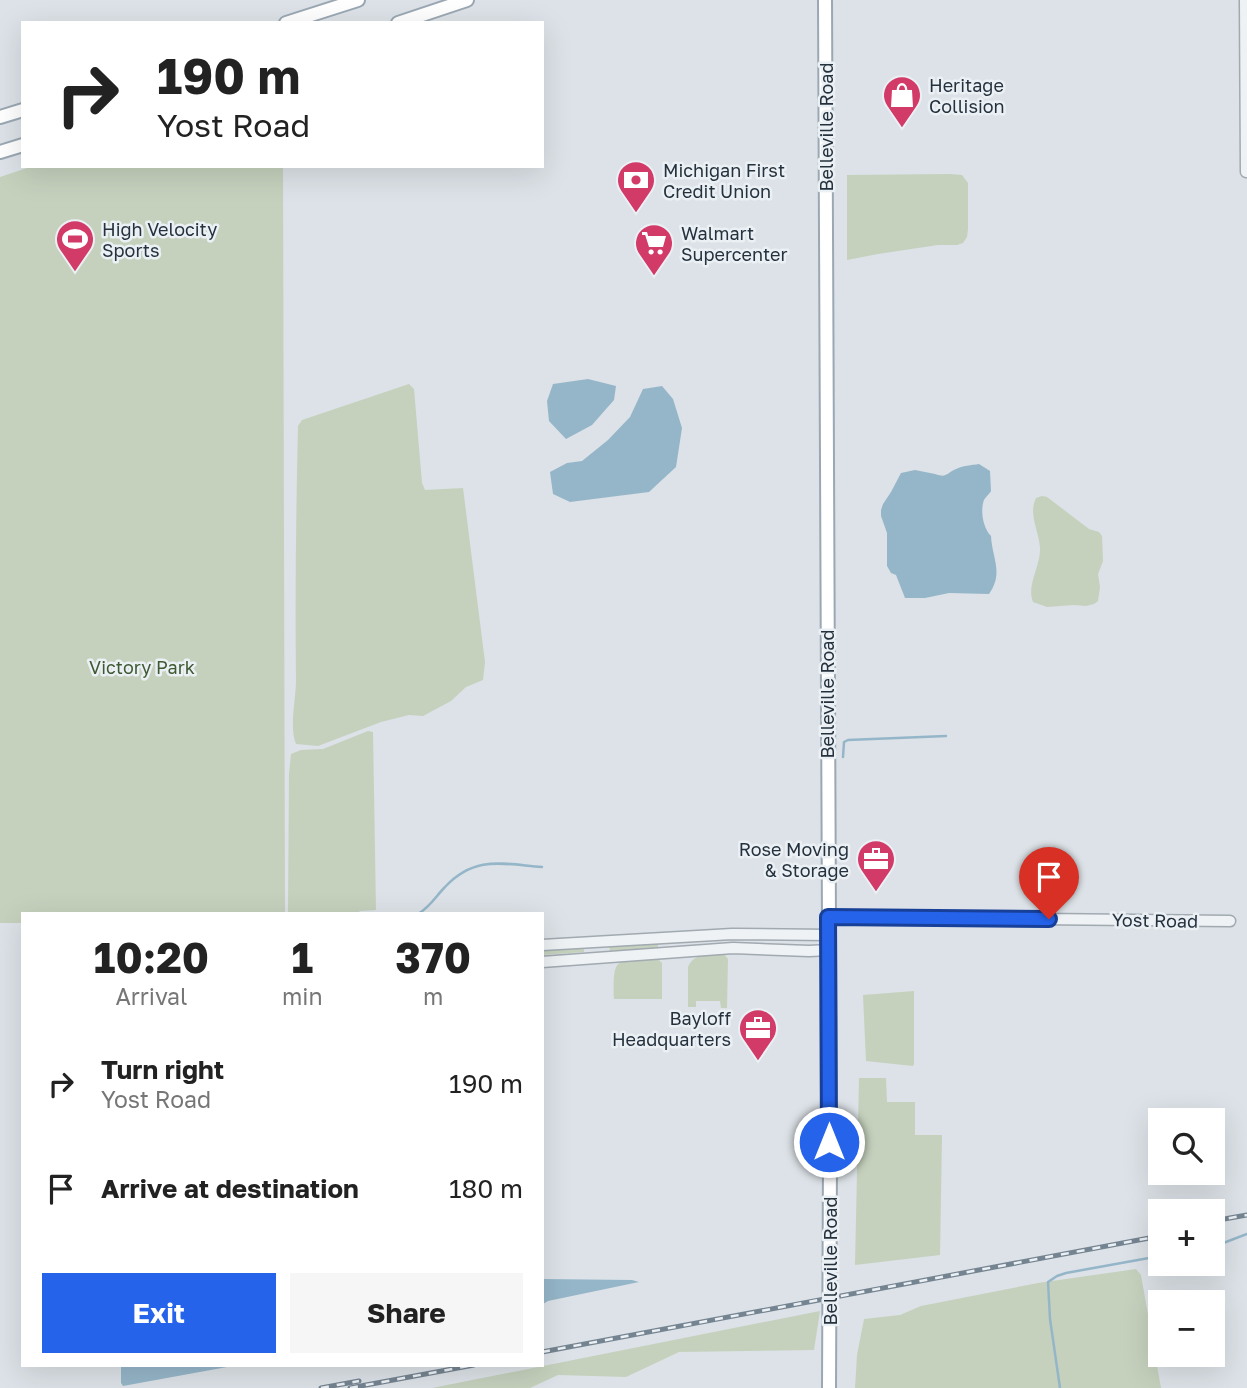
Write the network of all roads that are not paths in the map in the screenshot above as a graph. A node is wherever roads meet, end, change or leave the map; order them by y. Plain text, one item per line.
1 (358, 0) edge
2 (467, 0) edge
3 (825, 0) edge
4 (1245, 0) edge
5 (292, 21) edge
6 (404, 21) edge
7 (11, 114) edge
8 (0, 125) edge
9 (21, 146) edge
10 (0, 152) edge
11 (1246, 172) edge
12 (828, 917) junction
13 (1230, 921) dead end
14 (732, 934) junction
15 (829, 935) junction
16 (675, 937) junction
17 (600, 941) junction
18 (544, 945) edge
19 (733, 948) junction
20 (829, 950) junction
21 (676, 952) junction
22 (601, 958) junction
23 (544, 962) edge
24 (829, 1388) edge

1 - 5 main road
2 - 6 main road
3 - 12 main road, Belleville Road
4 - 11 street
7 - 8 main road
9 - 10 main road
12 - 13 street, Yost Road
12 - 15 main road, Belleville Road
14 - 15 street
14 - 16 street
14 - 19 street
15 - 20 main road, Belleville Road
16 - 17 street
16 - 21 street
17 - 18 street
17 - 22 street
19 - 20 street
19 - 21 street
20 - 24 main road, Belleville Road
21 - 22 street
22 - 23 street

